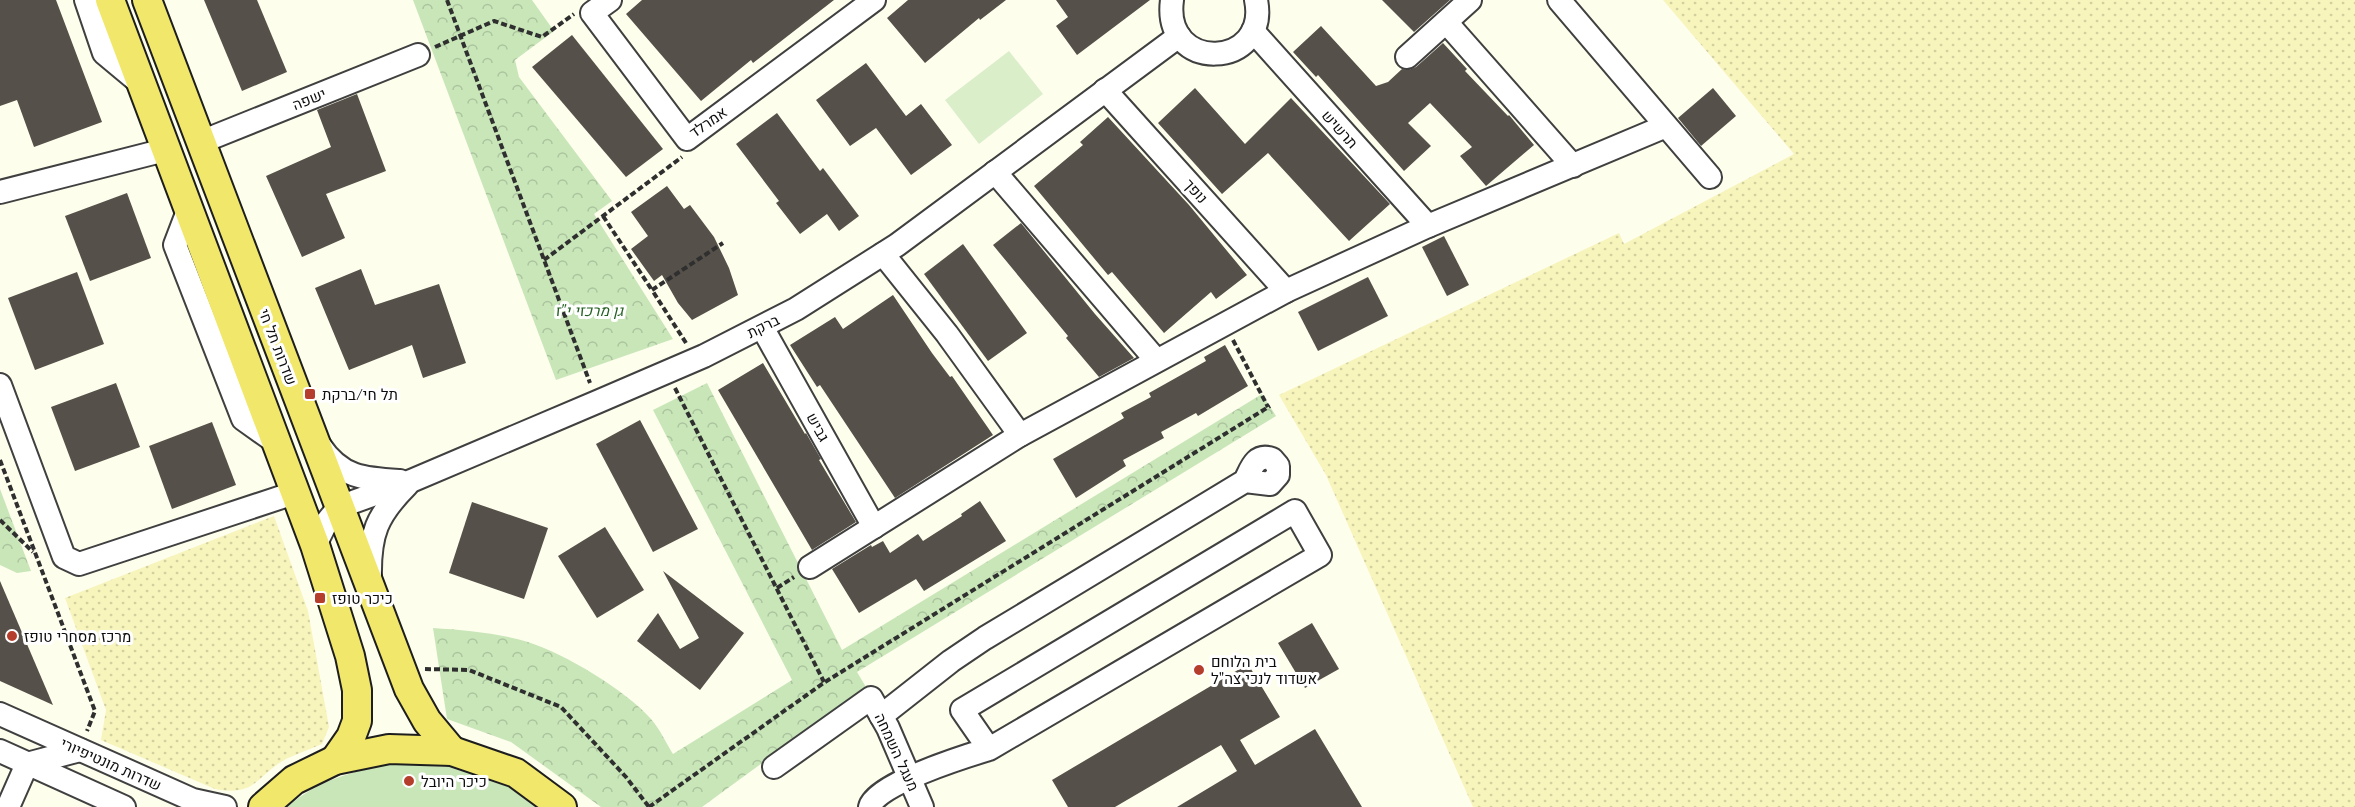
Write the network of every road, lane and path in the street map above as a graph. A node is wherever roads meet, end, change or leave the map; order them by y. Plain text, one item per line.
1 (86, 0) edge
2 (110, 0) edge
3 (147, 0) edge
4 (447, 0) edge
5 (874, 0) edge
6 (1172, 0) edge
7 (1256, 0) edge
8 (1470, 0) edge
9 (1559, 0) edge
10 (601, 7) edge
11 (1446, 22) junction
12 (1253, 32) junction
13 (461, 36) junction
14 (1179, 36) junction
15 (418, 55) joint
16 (1407, 57) dead end
17 (140, 83) junction
18 (1105, 90) junction
19 (1666, 126) junction
20 (687, 139) junction
21 (201, 142) junction
22 (165, 150) junction
23 (1573, 166) junction
24 (995, 172) junction
25 (1710, 177) dead end
26 (0, 192) edge
27 (603, 216) junction
28 (1428, 226) junction
29 (723, 243) dead end
30 (883, 254) junction
31 (544, 260) junction
32 (652, 290) junction
33 (1286, 291) junction
34 (1224, 323) junction
35 (762, 327) junction
36 (686, 343) dead end
37 (1156, 360) junction
38 (590, 383) dead end
39 (0, 385) edge
40 (674, 385) dead end
41 (309, 428) junction
42 (1020, 435) junction
43 (0, 460) edge
44 (411, 481) junction
45 (1245, 481) dead end
46 (294, 493) junction
47 (339, 507) junction
48 (0, 520) edge
49 (874, 527) junction
50 (315, 545) junction
51 (36, 555) junction
52 (810, 567) dead end
53 (371, 593) junction
54 (424, 669) dead end
55 (824, 682) junction
56 (876, 707) junction
57 (0, 714) edge
58 (989, 749) junction
59 (80, 750) junction
60 (452, 751) junction
61 (0, 752) edge
62 (335, 760) junction
63 (27, 764) junction
64 (774, 767) dead end
65 (910, 778) junction
66 (8, 807) edge
67 (124, 807) edge
68 (225, 807) edge
69 (263, 807) edge
70 (562, 807) edge
71 (649, 807) edge
72 (870, 807) edge
73 (922, 807) edge

1 - 17 street
2 - 17 main road
3 - 21 main road, שדרות תל חי
4 - 13 path
5 - 20 street, אמרלד
6 - 14 street
7 - 12 street
8 - 11 street
9 - 19 street
10 - 13 path
10 - 20 street, אמרלד
11 - 16 street
11 - 23 street
12 - 14 street
12 - 28 street, תרשיש
13 - 15 path
13 - 31 path
14 - 18 street, ברקת
15 - 21 street, ישפה
17 - 22 main road
18 - 24 street, ברקת
18 - 33 street, נופך
19 - 23 street
19 - 25 street
20 - 27 path
21 - 41 main road, שדרות תל חי
22 - 26 street
22 - 46 main road
23 - 28 street
24 - 30 street, ברקת
24 - 37 street
27 - 31 path
27 - 32 path
28 - 33 street
29 - 32 path
30 - 35 street, ברקת
30 - 42 street
31 - 38 path
32 - 36 path
33 - 34 street
34 - 37 street
34 - 55 path
35 - 44 street, ברקת
35 - 49 street, גביש
37 - 42 street
39 - 46 street
40 - 55 path
41 - 44 street
41 - 47 main road, שדרות תל חי
42 - 49 street
43 - 51 path
44 - 47 street, ברקת
44 - 53 street
45 - 56 street
46 - 50 main road
47 - 50 street
47 - 53 main road, שדרות תל חי
48 - 51 path
49 - 52 street
50 - 62 main road
51 - 59 path
53 - 60 main road, שדרות תל חי
54 - 71 path
55 - 71 path
56 - 64 street
56 - 65 street, מעגל השמחה
57 - 59 street, שדרות מונטיפיורי
58 - 58 street
58 - 65 street
59 - 63 street
59 - 68 street, שדרות מונטיפיורי
60 - 62 main road
60 - 70 main road
61 - 63 street
62 - 69 main road
63 - 66 street
63 - 67 street
65 - 72 street
65 - 73 street, מעגל השמחה

